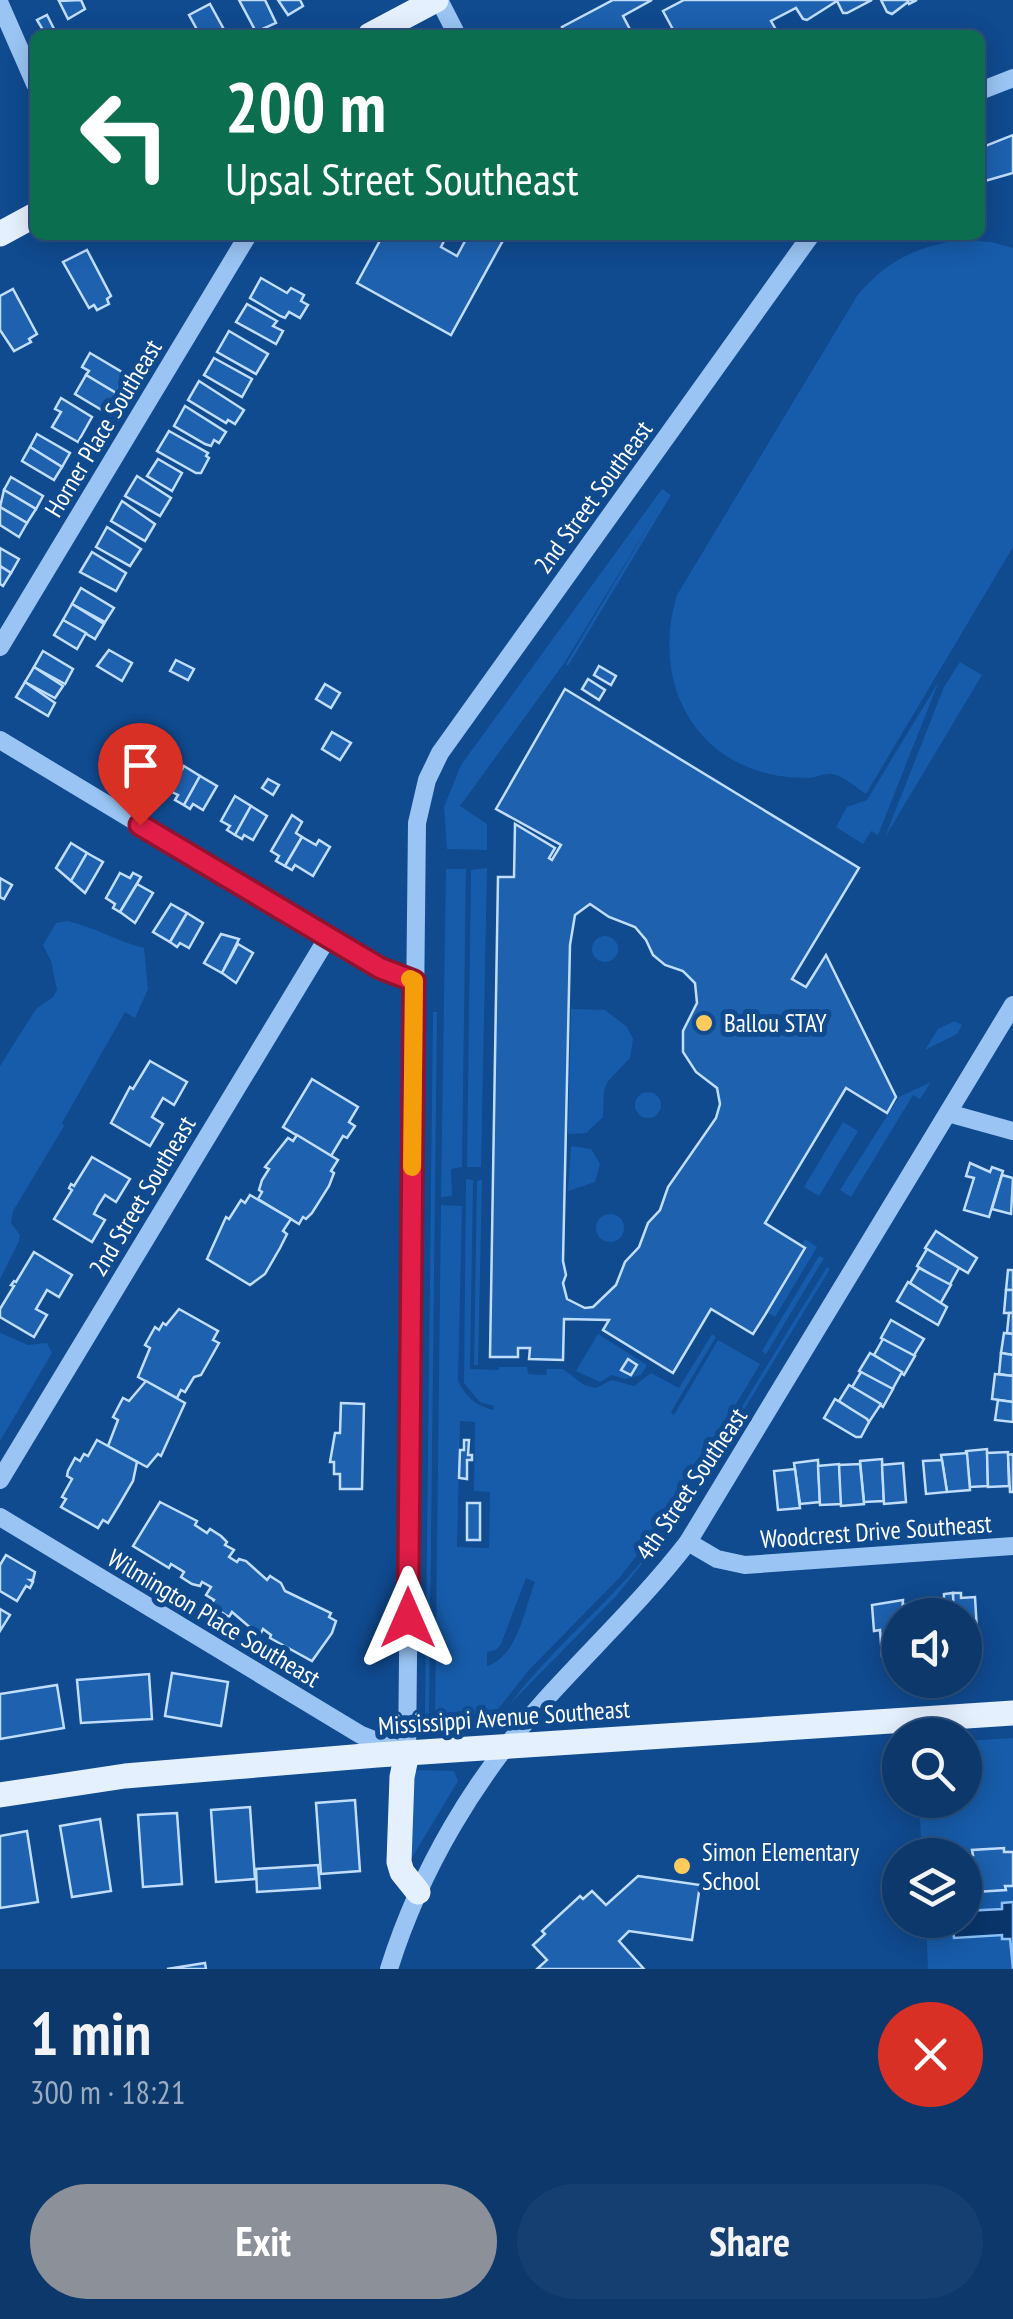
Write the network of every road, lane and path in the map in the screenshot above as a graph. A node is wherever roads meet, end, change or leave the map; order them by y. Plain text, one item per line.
1 (437, 0) edge
2 (0, 4) edge
3 (380, 30) edge
4 (454, 30) edge
5 (30, 73) edge
6 (1013, 78) edge
7 (985, 89) edge
8 (30, 218) edge
9 (0, 234) edge
10 (245, 240) edge
11 (807, 240) edge
12 (0, 647) edge
13 (0, 740) edge
14 (328, 937) junction
15 (414, 981) junction
16 (1013, 1006) edge
17 (948, 1113) junction
18 (1013, 1131) edge
19 (0, 1480) edge
20 (0, 1517) edge
21 (688, 1542) junction
22 (1013, 1546) edge
23 (1013, 1712) edge
24 (507, 1746) junction
25 (407, 1753) junction
26 (0, 1795) edge
27 (418, 1892) junction
28 (389, 1969) edge

1 - 3 main road
1 - 4 street
2 - 5 street
6 - 7 street
8 - 9 main road
10 - 12 street, Horner Place Southeast
11 - 15 street, 2nd Street Southeast
13 - 14 street
14 - 15 street
14 - 19 street, 2nd Street Southeast
15 - 25 street
16 - 17 street, 4th Street Southeast
17 - 18 street
17 - 21 street, 4th Street Southeast
20 - 25 street, Wilmington Place Southeast
21 - 22 street, Woodcrest Drive Southeast
21 - 24 street, 4th Street Southeast
23 - 24 main road, Mississippi Avenue Southeast
24 - 25 main road, Mississippi Avenue Southeast
24 - 27 street, 4th Street Southeast
25 - 26 main road, Mississippi Avenue Southeast
25 - 27 main road
27 - 28 street, 4th Street Southeast

